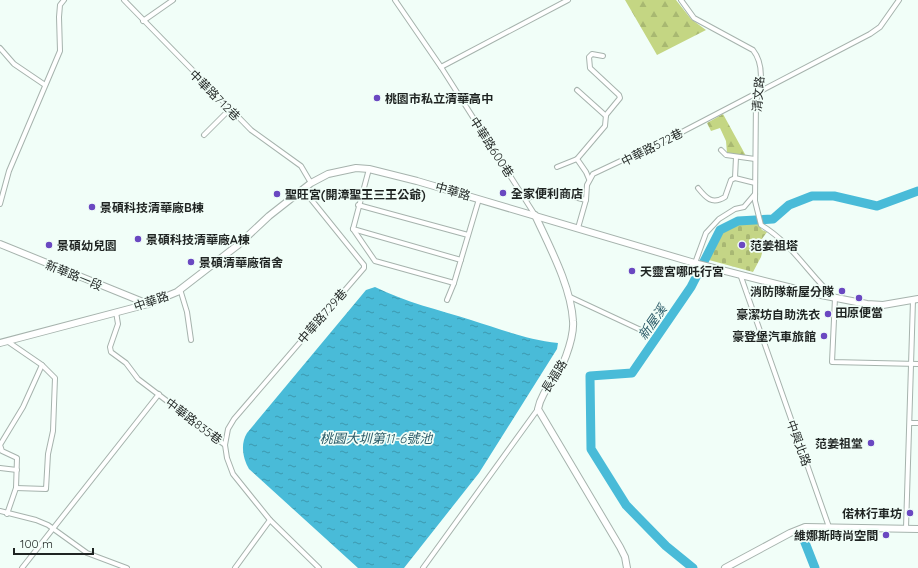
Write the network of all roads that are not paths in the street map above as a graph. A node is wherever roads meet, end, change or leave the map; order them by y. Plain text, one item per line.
1 (64, 0) edge
2 (124, 0) edge
3 (173, 0) edge
4 (395, 0) edge
5 (568, 0) edge
6 (681, 0) edge
7 (899, 0) edge
8 (143, 20) junction
9 (0, 48) edge
10 (603, 56) dead end
11 (441, 67) junction
12 (45, 85) junction
13 (577, 90) dead end
14 (760, 90) junction
15 (230, 109) junction
16 (606, 116) junction
17 (204, 135) dead end
18 (721, 150) dead end
19 (736, 157) junction
20 (577, 159) junction
21 (755, 159) junction
22 (557, 167) dead end
23 (369, 169) junction
24 (735, 178) junction
25 (589, 179) junction
26 (311, 183) junction
27 (755, 184) junction
28 (305, 188) junction
29 (698, 188) dead end
30 (755, 194) junction
31 (479, 199) junction
32 (526, 199) junction
33 (586, 200) junction
34 (0, 204) edge
35 (358, 205) junction
36 (535, 215) junction
37 (578, 228) junction
38 (353, 229) junction
39 (468, 235) junction
40 (0, 244) edge
41 (461, 260) junction
42 (696, 264) junction
43 (740, 274) junction
44 (454, 283) junction
45 (180, 289) junction
46 (568, 295) junction
47 (835, 298) junction
48 (447, 300) dead end
49 (916, 300) edge
50 (148, 304) junction
51 (116, 312) junction
52 (643, 331) dead end
53 (191, 340) dead end
54 (7, 341) junction
55 (0, 343) edge
56 (912, 364) junction
57 (918, 364) edge
58 (42, 365) junction
59 (159, 394) junction
60 (538, 409) junction
61 (910, 423) junction
62 (918, 423) edge
63 (226, 445) junction
64 (0, 468) edge
65 (17, 470) junction
66 (16, 488) junction
67 (0, 511) edge
68 (7, 514) junction
69 (270, 520) junction
70 (829, 528) junction
71 (906, 528) junction
72 (53, 529) junction
73 (918, 529) edge
74 (22, 568) edge
75 (127, 568) edge
76 (235, 568) edge
77 (319, 568) edge
78 (423, 568) edge
79 (627, 568) edge
80 (725, 568) edge

1 - 12 street
2 - 8 street, 中華路712巷
3 - 8 street
4 - 11 street, 中華路600巷
5 - 11 street
6 - 14 street, 清文路
7 - 14 street, 中華路572巷
8 - 15 street, 中華路712巷
9 - 12 street
10 - 16 street
11 - 32 street, 中華路600巷
12 - 34 street
13 - 16 street
14 - 21 street, 清文路
14 - 25 street, 中華路572巷
15 - 17 street
15 - 26 street, 中華路712巷
16 - 20 street
18 - 19 street
19 - 21 street
19 - 24 street
20 - 22 street
20 - 25 street
21 - 27 street, 清文路
23 - 26 main road, 中華路
23 - 31 main road, 中華路
23 - 35 street
24 - 27 street
24 - 29 street
25 - 33 street
26 - 28 main road, 中華路
27 - 30 street, 清文路
28 - 45 main road, 中華路
28 - 63 street, 中華路729巷
30 - 42 street
30 - 47 street, 清文路
31 - 36 main road, 中華路
31 - 39 street
32 - 33 street
32 - 36 street, 中華路600巷
33 - 37 street
35 - 38 street
35 - 39 street
36 - 37 main road, 中華路
36 - 46 main road, 長福路
37 - 42 main road, 中華路
38 - 41 street
38 - 44 street
39 - 41 street
40 - 50 main road, 新華路一段
41 - 44 street
42 - 43 main road, 中華路
43 - 47 main road, 中華路
43 - 70 street, 中興北路
44 - 48 street
45 - 50 main road, 中華路
45 - 53 street
46 - 52 street
46 - 60 main road, 長福路
47 - 49 main road, 中華路
47 - 56 street
49 - 56 street
50 - 51 main road, 中華路
51 - 54 main road, 中華路
51 - 59 street, 中華路835巷
54 - 55 main road, 中華路
54 - 58 street
56 - 57 street
56 - 61 street
58 - 65 street
58 - 66 street
59 - 63 street, 中華路835巷
59 - 72 street
60 - 78 street
60 - 79 main road
61 - 62 street
61 - 71 street
63 - 69 street, 中華路835巷
64 - 65 street
65 - 66 street
66 - 68 street
67 - 68 street
68 - 72 street
69 - 76 street
69 - 77 street, 中華路835巷
70 - 71 main road
70 - 80 main road
71 - 73 main road
72 - 74 street
72 - 75 street

